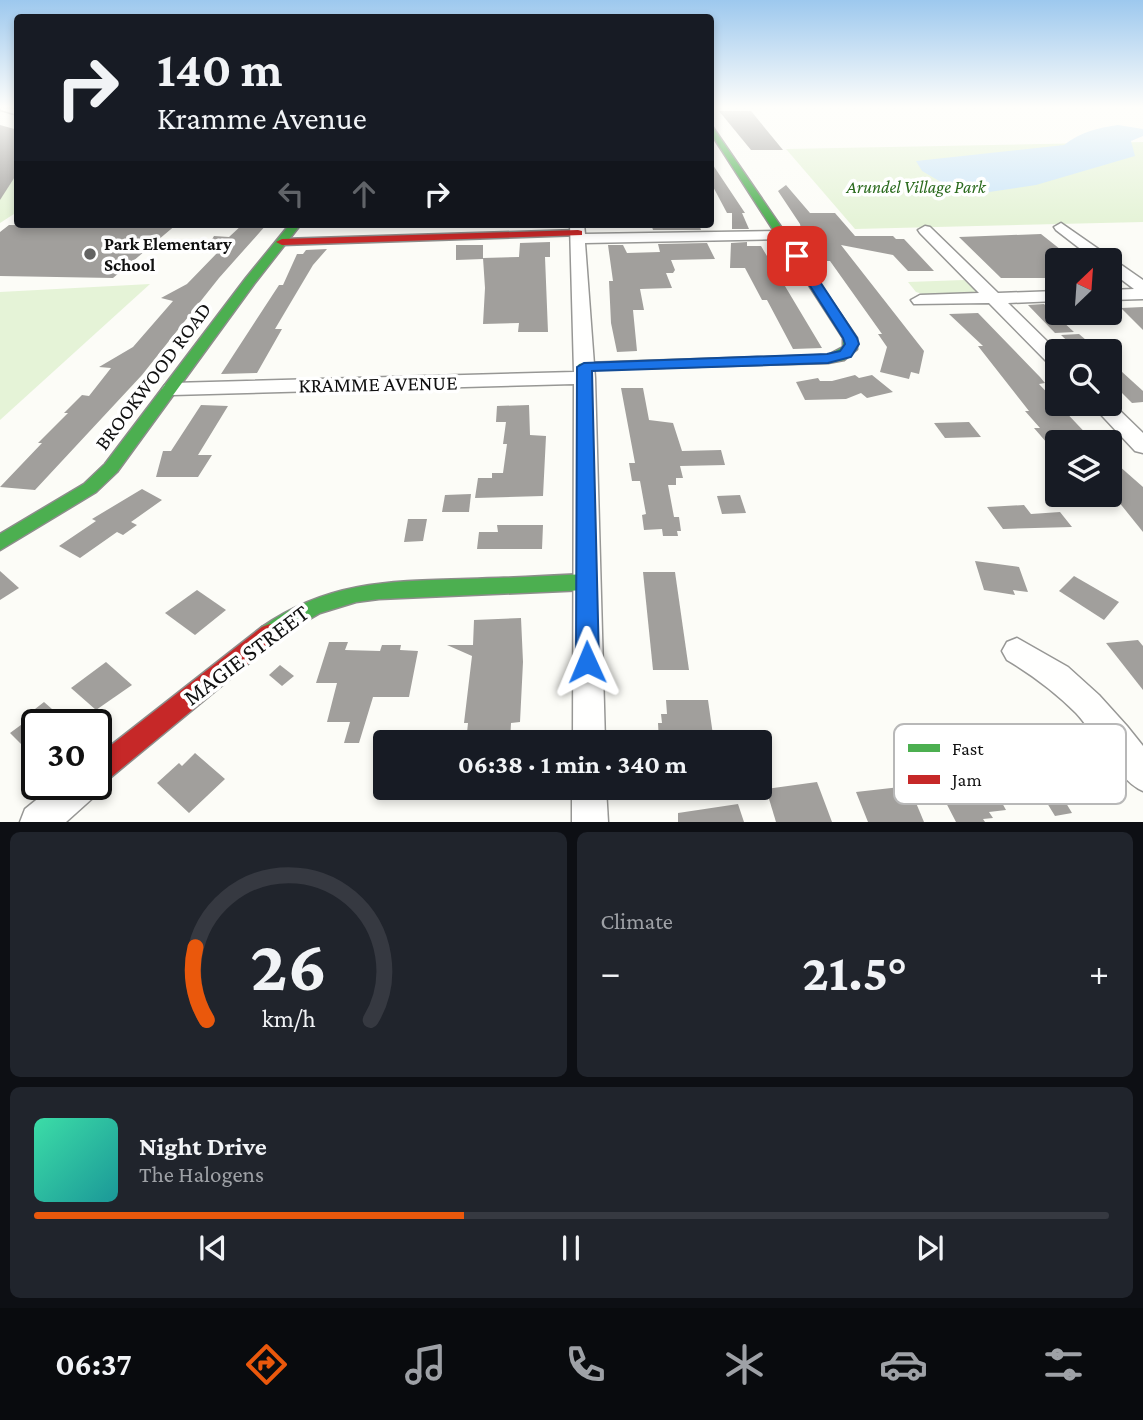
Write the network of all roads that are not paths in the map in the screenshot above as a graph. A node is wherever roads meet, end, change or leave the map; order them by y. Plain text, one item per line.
1 (718, 146) edge
2 (1061, 227) dead end
3 (293, 228) edge
4 (925, 230) dead end
5 (578, 232) edge
6 (783, 235) junction
7 (282, 242) junction
8 (1089, 248) edge
9 (1122, 272) edge
10 (1143, 288) edge
11 (1143, 294) edge
12 (1122, 295) edge
13 (1045, 296) edge
14 (994, 298) junction
15 (920, 300) dead end
16 (1045, 349) edge
17 (585, 373) junction
18 (172, 389) junction
19 (1113, 416) edge
20 (1143, 446) edge
21 (0, 543) edge
22 (586, 582) junction
23 (1017, 651) dead end
24 (1107, 724) edge
25 (589, 730) edge
26 (1126, 750) edge
27 (112, 761) edge
28 (1143, 774) edge
29 (64, 800) edge
30 (589, 800) edge
31 (38, 821) edge
32 (590, 821) edge

1 - 6 street, KRAMME AVENUE
2 - 8 street
3 - 7 street, BROOKWOOD ROAD
4 - 14 street
5 - 6 street
5 - 7 street
5 - 17 street
6 - 17 street, KRAMME AVENUE
7 - 18 street, BROOKWOOD ROAD
9 - 10 street
11 - 12 street
13 - 14 street
14 - 15 street
14 - 16 street
17 - 18 street, KRAMME AVENUE
17 - 22 street
18 - 21 street, BROOKWOOD ROAD
19 - 20 street
22 - 25 street
22 - 27 street, MAGIE STREET
23 - 24 street
26 - 28 street
29 - 31 street
30 - 32 street

